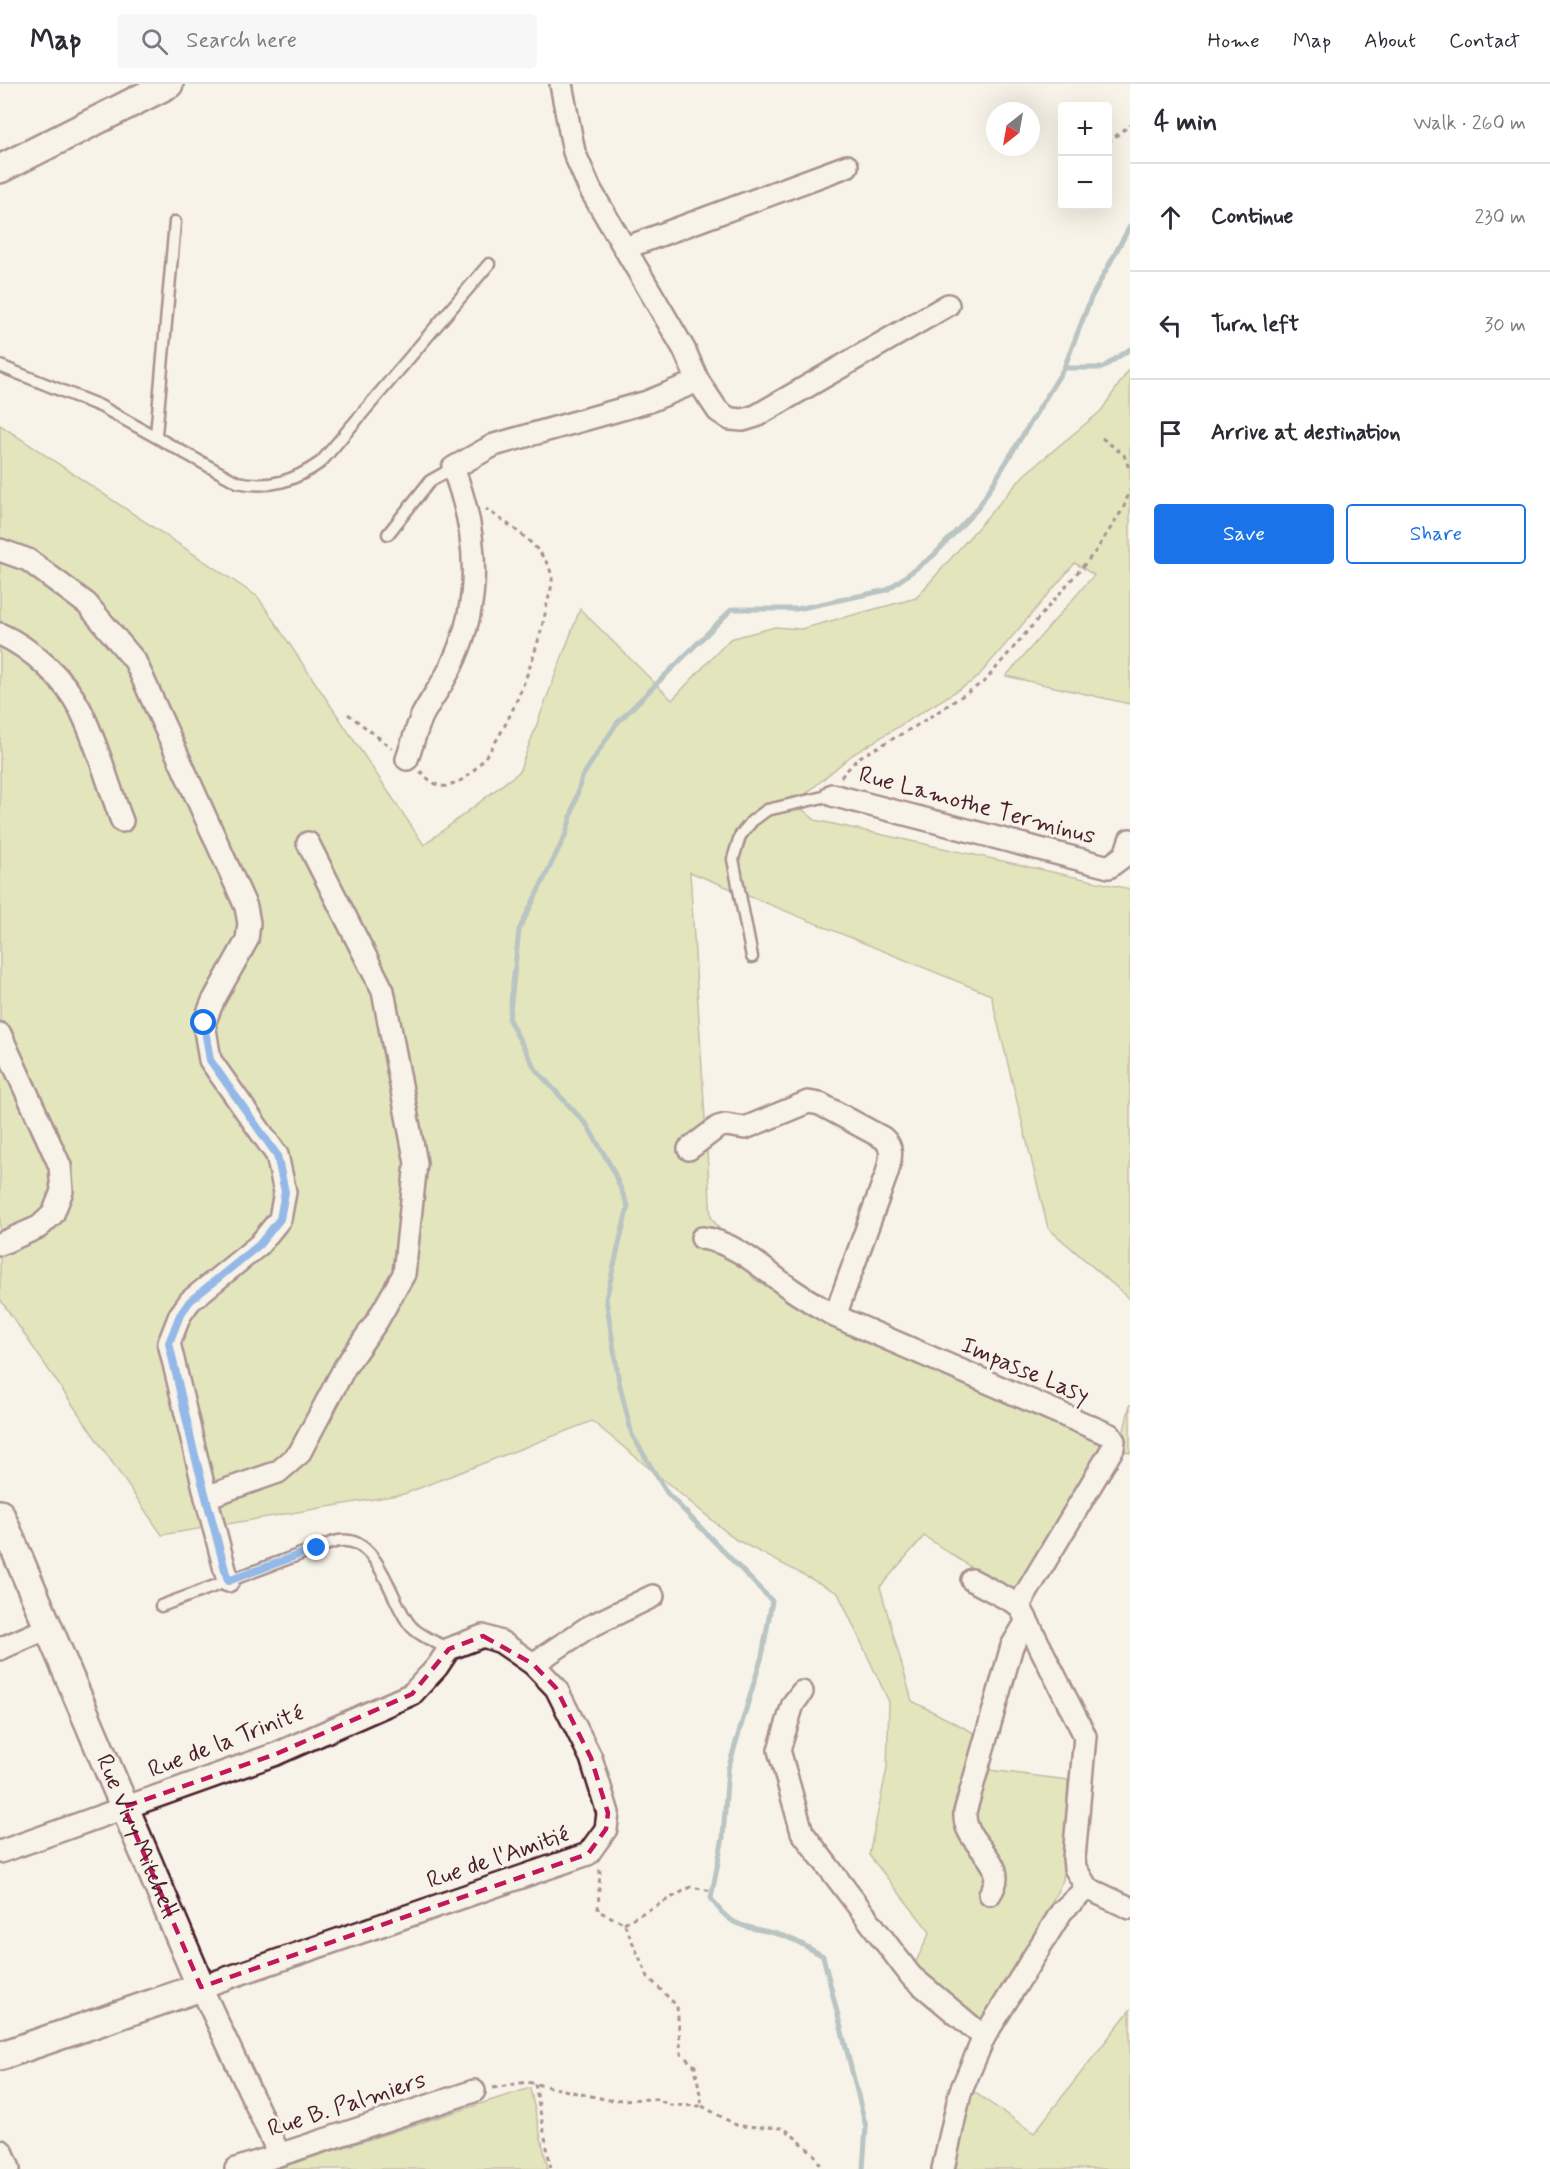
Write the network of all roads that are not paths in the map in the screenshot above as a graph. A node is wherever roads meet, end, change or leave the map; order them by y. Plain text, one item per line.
1 (169, 84) edge
2 (561, 84) edge
3 (847, 166) dead end
4 (0, 169) edge
5 (175, 222) dead end
6 (625, 248) junction
7 (489, 264) dead end
8 (948, 305) dead end
9 (0, 366) edge
10 (698, 381) junction
11 (156, 435) junction
12 (453, 468) junction
13 (388, 534) dead end
14 (0, 550) edge
15 (0, 634) edge
16 (407, 759) road end
17 (832, 795) joint
18 (122, 821) dead end
19 (1130, 840) edge
20 (308, 843) dead end
21 (752, 957) dead end
22 (0, 1034) edge
23 (690, 1149) dead end
24 (702, 1238) dead end
25 (0, 1244) edge
26 (835, 1316) junction
27 (206, 1497) junction
28 (0, 1514) edge
29 (972, 1580) dead end
30 (228, 1581) junction
31 (652, 1596) dead end
32 (161, 1606) dead end
33 (1023, 1613) junction
34 (48, 1628) junction
35 (0, 1649) edge
36 (449, 1649) junction
37 (533, 1664) junction
38 (802, 1692) dead end
39 (124, 1807) junction
40 (0, 1852) edge
41 (1087, 1888) junction
42 (990, 1894) dead end
43 (1130, 1908) edge
44 (201, 1987) junction
45 (984, 2037) junction
46 (0, 2056) edge
47 (474, 2091) road end
48 (0, 2154) edge
49 (279, 2154) junction
50 (6, 2169) edge
51 (236, 2169) edge
52 (943, 2169) edge

1 - 4 street
2 - 6 street
3 - 6 street
5 - 11 lane
6 - 10 street
7 - 11 lane
8 - 10 street
9 - 11 lane
10 - 12 street
12 - 13 lane
12 - 16 street
14 - 27 street
15 - 18 street
17 - 19 street, Rue Lamothe Terminus
17 - 21 lane
20 - 27 street
22 - 25 street
23 - 26 street
24 - 26 street
26 - 33 street, Impasse Lasy
27 - 30 street
28 - 34 street, Rue Vivy Mitchell
29 - 33 street
30 - 32 lane
30 - 36 lane
31 - 37 street
33 - 41 street
33 - 42 street
34 - 35 street
34 - 39 street, Rue Vivy Mitchell
36 - 37 street, Rue de l'Amitié
36 - 39 street, Rue de la Trinité
37 - 44 street, Rue de l'Amitié
38 - 45 street
39 - 40 street, Rue de la Trinité
39 - 44 street, Rue Vivy Mitchell
41 - 43 street
41 - 45 street
44 - 46 street
44 - 49 street, Rue Vivy Mitchell
45 - 52 street
47 - 49 street, Rue B. Palmiers
48 - 50 street
49 - 51 street, Rue B. Palmiers

